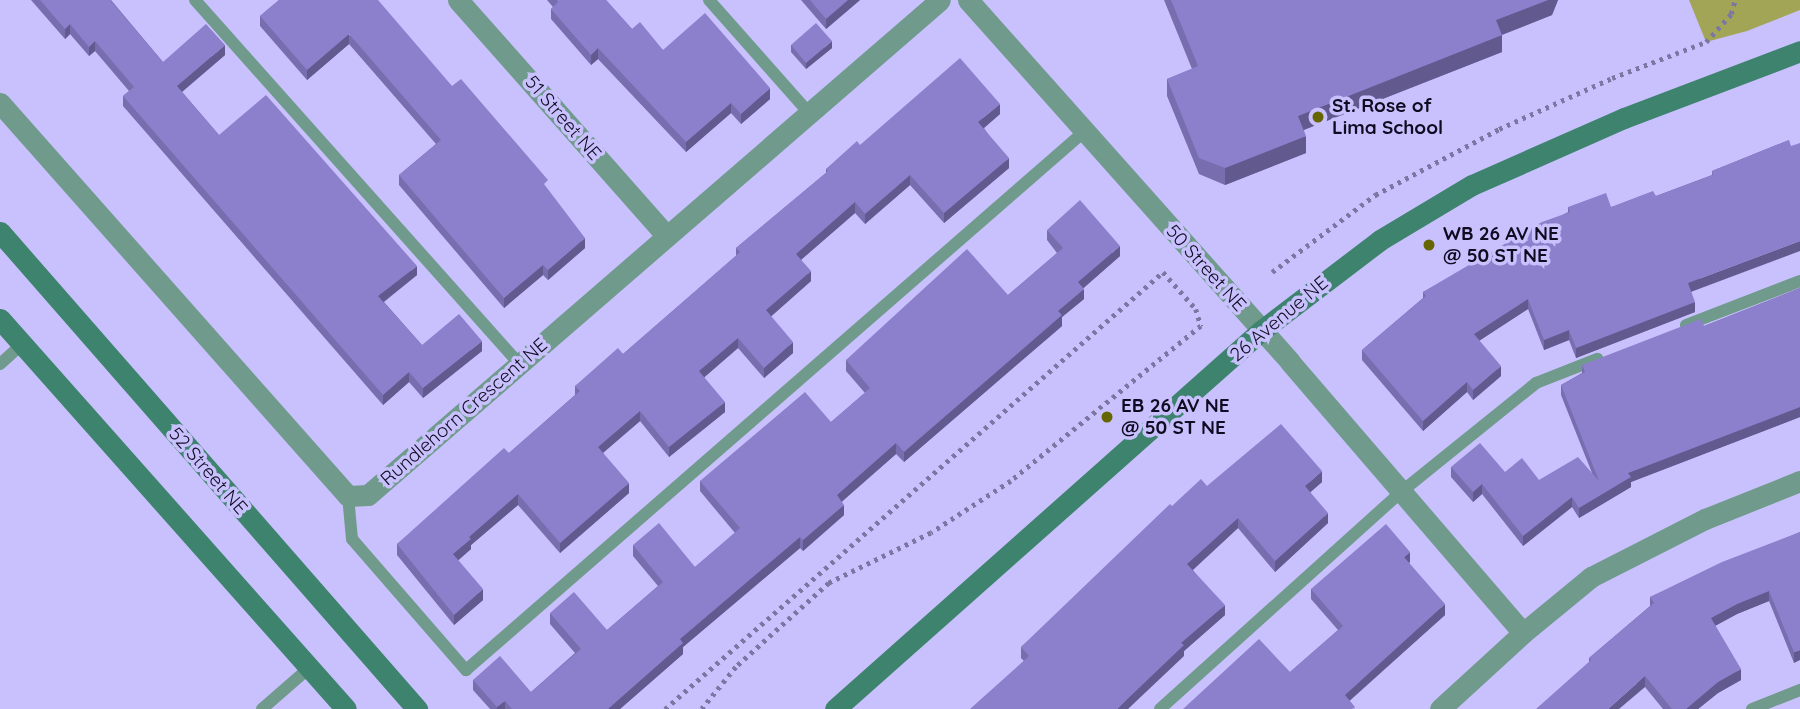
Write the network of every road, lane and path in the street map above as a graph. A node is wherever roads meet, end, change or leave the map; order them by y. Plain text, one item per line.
1 (195, 0) edge
2 (458, 0) edge
3 (709, 0) edge
4 (940, 0) edge
5 (968, 0) edge
6 (1735, 0) edge
7 (1800, 51) edge
8 (0, 103) edge
9 (809, 113) junction
10 (1085, 131) junction
11 (0, 232) edge
12 (667, 236) junction
13 (1272, 272) dead end
14 (1800, 281) edge
15 (0, 319) edge
16 (1674, 329) edge
17 (1262, 330) junction
18 (22, 344) junction
19 (1612, 354) edge
20 (519, 363) junction
21 (0, 364) edge
22 (1800, 481) edge
23 (1401, 492) junction
24 (348, 496) junction
25 (1523, 633) junction
26 (309, 668) junction
27 (1800, 690) edge
28 (262, 709) edge
29 (345, 709) edge
30 (417, 709) edge
31 (666, 709) edge
32 (702, 709) edge
33 (835, 709) edge
34 (1160, 709) edge
35 (1440, 709) edge
36 (1752, 709) edge

1 - 20 lane
2 - 12 street, 51 Street NE
3 - 9 lane
4 - 9 street, Rundlehorn Crescent NE
5 - 10 street, 50 Street NE
6 - 13 path
7 - 17 street, 26 Avenue NE
8 - 24 street
9 - 12 street, Rundlehorn Crescent NE
10 - 17 street, 50 Street NE
10 - 24 lane
11 - 30 street, 52 Street NE
12 - 20 street, Rundlehorn Crescent NE
14 - 16 lane
15 - 18 street
17 - 23 street, 50 Street NE
17 - 33 street, 26 Avenue NE
18 - 21 lane
18 - 26 street
19 - 23 lane
20 - 24 street, Rundlehorn Crescent NE
22 - 25 street
23 - 25 street, 50 Street NE
23 - 34 lane
25 - 35 street
26 - 28 lane
26 - 29 street
27 - 36 lane
31 - 32 path

